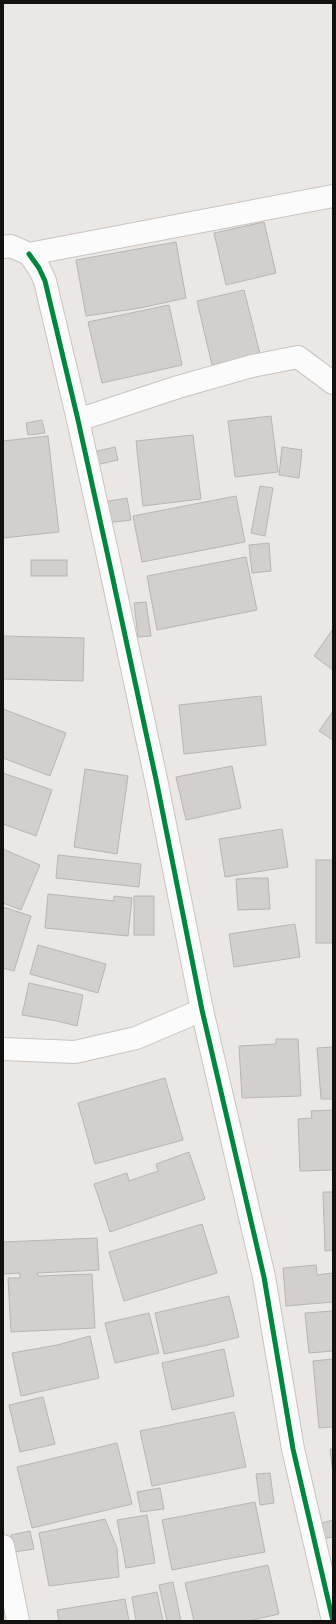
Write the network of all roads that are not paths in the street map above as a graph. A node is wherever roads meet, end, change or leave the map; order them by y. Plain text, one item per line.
1 (333, 196) edge
2 (3, 247) edge
3 (29, 254) junction
4 (333, 383) edge
5 (78, 420) junction
6 (202, 1010) junction
7 (3, 1050) edge
8 (3, 1546) edge
9 (329, 1585) edge
10 (18, 1621) edge
11 (333, 1621) edge

1 - 3 street
2 - 3 street
3 - 5 street
4 - 5 street
5 - 6 street
6 - 7 street
6 - 9 street
8 - 10 street
9 - 11 street

